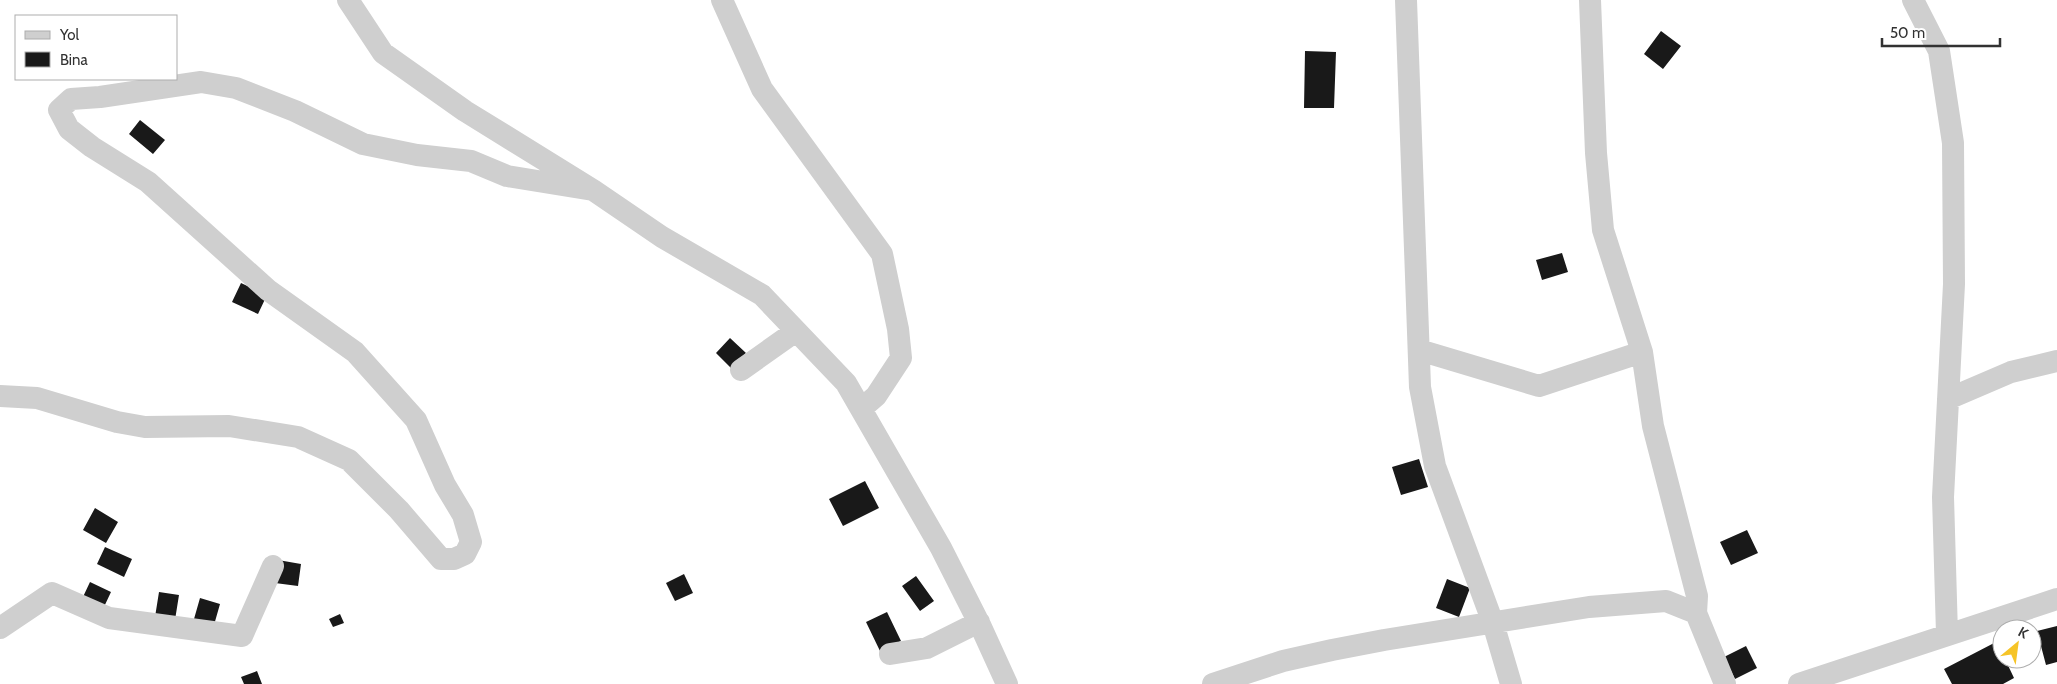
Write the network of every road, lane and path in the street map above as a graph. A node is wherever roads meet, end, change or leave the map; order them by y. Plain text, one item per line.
1 (348, 0) edge
2 (722, 0) edge
3 (1406, 0) edge
4 (1590, 0) edge
5 (1913, 0) edge
6 (593, 190) junction
7 (796, 331) junction
8 (1418, 350) junction
9 (1642, 352) junction
10 (2057, 361) edge
11 (741, 370) dead end
12 (0, 396) edge
13 (1948, 398) junction
14 (861, 409) junction
15 (273, 566) dead end
16 (2057, 599) edge
17 (1696, 614) junction
18 (979, 622) junction
19 (1493, 623) junction
20 (0, 628) edge
21 (1947, 634) junction
22 (890, 654) dead end
23 (1008, 684) edge
24 (1213, 684) edge
25 (1511, 684) edge
26 (1725, 684) edge
27 (1799, 684) edge

1 - 6 street
2 - 14 street
3 - 8 street
4 - 9 street
5 - 13 street
6 - 7 street
6 - 12 street
7 - 11 street
7 - 14 street
8 - 9 street
8 - 19 street
9 - 17 street
10 - 13 street
13 - 21 street
14 - 18 street
15 - 20 street
16 - 21 street
17 - 19 street
17 - 26 street
18 - 22 street
18 - 23 street
19 - 24 street
19 - 25 street
21 - 27 street

